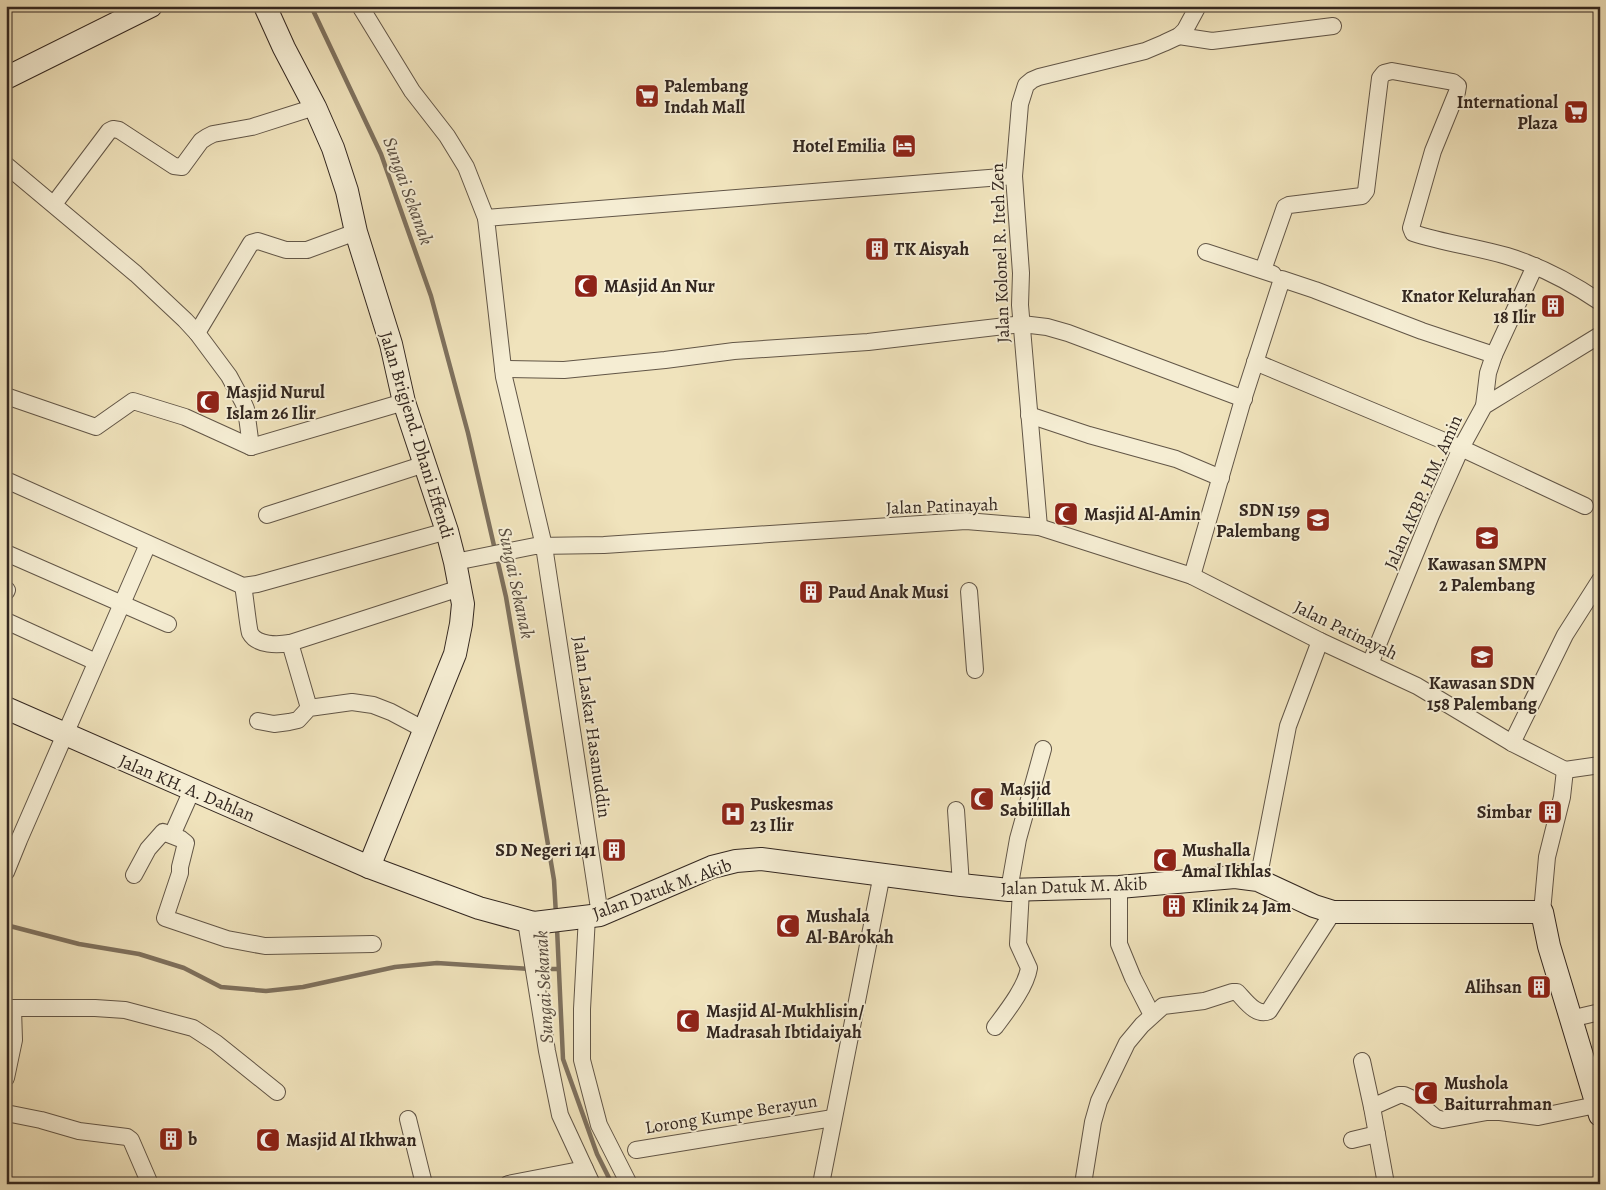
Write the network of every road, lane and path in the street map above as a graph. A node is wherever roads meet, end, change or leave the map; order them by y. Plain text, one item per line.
1 (151, 6) edge
2 (265, 6) edge
3 (360, 6) edge
4 (1198, 6) edge
5 (1333, 26) dead end
6 (1179, 36) junction
7 (6, 78) edge
8 (314, 107) junction
9 (6, 165) edge
10 (1014, 176) junction
11 (54, 204) junction
12 (486, 218) junction
13 (356, 232) junction
14 (1206, 252) dead end
15 (1535, 266) junction
16 (1263, 270) junction
17 (1282, 278) junction
18 (1600, 302) edge
19 (1022, 324) junction
20 (198, 334) junction
21 (1600, 335) edge
22 (1494, 355) junction
23 (1255, 362) junction
24 (503, 369) junction
25 (6, 396) edge
26 (1244, 399) junction
27 (404, 402) junction
28 (1484, 406) junction
29 (1030, 415) junction
30 (251, 447) junction
31 (1461, 448) junction
32 (425, 464) junction
33 (1221, 478) junction
34 (6, 480) edge
35 (1585, 506) dead end
36 (267, 516) dead end
37 (1039, 527) junction
38 (447, 531) junction
39 (148, 544) junction
40 (540, 546) junction
41 (6, 553) edge
42 (463, 561) junction
43 (1192, 576) junction
44 (1600, 580) edge
45 (243, 586) junction
46 (460, 588) junction
47 (969, 591) dead end
48 (123, 603) junction
49 (6, 621) edge
50 (168, 624) dead end
51 (1320, 641) junction
52 (290, 643) junction
53 (96, 662) junction
54 (1370, 664) junction
55 (975, 670) dead end
56 (6, 708) edge
57 (308, 708) junction
58 (258, 721) dead end
59 (423, 729) junction
60 (65, 735) junction
61 (1512, 743) junction
62 (1043, 749) dead end
63 (1600, 765) edge
64 (1565, 770) junction
65 (192, 790) junction
66 (956, 810) dead end
67 (172, 835) junction
68 (13, 837) edge
69 (369, 867) junction
70 (6, 872) edge
71 (882, 874) junction
72 (134, 875) dead end
73 (1258, 880) junction
74 (960, 885) junction
75 (1119, 887) junction
76 (1015, 890) junction
77 (1333, 912) junction
78 (1542, 912) junction
79 (589, 916) junction
80 (530, 922) junction
81 (374, 944) dead end
82 (10, 1009) edge
83 (1600, 1012) edge
84 (1152, 1015) junction
85 (1570, 1019) junction
86 (995, 1027) dead end
87 (1362, 1061) dead end
88 (6, 1078) edge
89 (277, 1092) dead end
90 (1372, 1107) junction
91 (1598, 1110) edge
92 (6, 1113) edge
93 (833, 1118) junction
94 (408, 1119) dead end
95 (1377, 1134) junction
96 (1352, 1140) dead end
97 (636, 1150) dead end
98 (588, 1177) edge
99 (150, 1184) edge
100 (424, 1184) edge
101 (508, 1184) edge
102 (629, 1184) edge
103 (821, 1184) edge
104 (1083, 1184) edge
105 (1386, 1184) edge

1 - 7 street
2 - 8 street, Jalan Brigjend. Dhani Effendi
3 - 12 street, Jalan Laskar Hasanuddin
4 - 6 street
5 - 6 street
6 - 10 street, Jalan Kolonel R. Iteh Zen
8 - 11 street
8 - 13 street, Jalan Brigjend. Dhani Effendi
9 - 11 street
10 - 12 street
10 - 19 street, Jalan Kolonel R. Iteh Zen
11 - 20 street
12 - 24 street, Jalan Laskar Hasanuddin
13 - 20 street
13 - 27 street, Jalan Brigjend. Dhani Effendi
14 - 16 street
15 - 16 street
15 - 18 street
15 - 22 street
16 - 17 street
17 - 22 street
17 - 23 street
19 - 24 street
19 - 26 street
19 - 29 street, Jalan Kolonel R. Iteh Zen
20 - 30 street
21 - 28 street, Jalan AKBP. HM. Amin
22 - 28 street
23 - 26 street
23 - 31 street
24 - 40 street, Jalan Laskar Hasanuddin
25 - 30 street
26 - 33 street
27 - 30 street
27 - 32 street, Jalan Brigjend. Dhani Effendi
28 - 31 street, Jalan AKBP. HM. Amin
29 - 33 street
29 - 37 street, Jalan Kolonel R. Iteh Zen
31 - 35 street
31 - 54 street, Jalan AKBP. HM. Amin
32 - 36 street
32 - 38 street, Jalan Brigjend. Dhani Effendi
33 - 43 street
34 - 39 street
37 - 40 street, Jalan Patinayah
37 - 43 street, Jalan Patinayah
38 - 42 street, Jalan Brigjend. Dhani Effendi
38 - 45 street
39 - 45 street
39 - 48 street
40 - 42 street, Jalan Patinayah
40 - 79 street, Jalan Laskar Hasanuddin
41 - 48 street
42 - 46 street, Jalan Brigjend. Dhani Effendi
43 - 51 street, Jalan Patinayah
44 - 61 street
45 - 52 street
46 - 52 street
46 - 59 street, Jalan Brigjend. Dhani Effendi
47 - 55 street
48 - 50 street
48 - 53 street
49 - 53 street
51 - 54 street, Jalan Patinayah
51 - 73 street
52 - 57 street
53 - 60 street
54 - 61 street, Jalan Patinayah
56 - 60 street, Jalan KH. A. Dahlan
57 - 58 street
57 - 59 street
59 - 69 street, Jalan Brigjend. Dhani Effendi
60 - 65 street, Jalan KH. A. Dahlan
60 - 68 street
61 - 64 street, Jalan Patinayah
62 - 76 street
63 - 64 street
64 - 78 street
65 - 67 street
65 - 69 street, Jalan KH. A. Dahlan
66 - 74 street
67 - 72 street
67 - 81 street
68 - 70 street
69 - 80 street, Jalan KH. A. Dahlan
71 - 74 street, Jalan Datuk M. Akib
71 - 79 street, Jalan Datuk M. Akib
71 - 93 street
73 - 75 street, Jalan Datuk M. Akib
73 - 77 street, Jalan Datuk M. Akib
74 - 76 street, Jalan Datuk M. Akib
75 - 76 street, Jalan Datuk M. Akib
75 - 84 street
76 - 86 street
77 - 78 street, Jalan Datuk M. Akib
77 - 84 street
78 - 85 street
79 - 80 street, Jalan Datuk M. Akib
79 - 102 street, Jalan Laskar Hasanuddin
80 - 98 street
82 - 88 street
82 - 89 street
83 - 85 street
84 - 104 street
85 - 91 street
87 - 90 street
90 - 91 street
90 - 95 street
92 - 99 street
93 - 97 street, Lorong Kumpe Berayun
93 - 103 street
94 - 100 street
95 - 96 street
95 - 105 street
98 - 101 street

